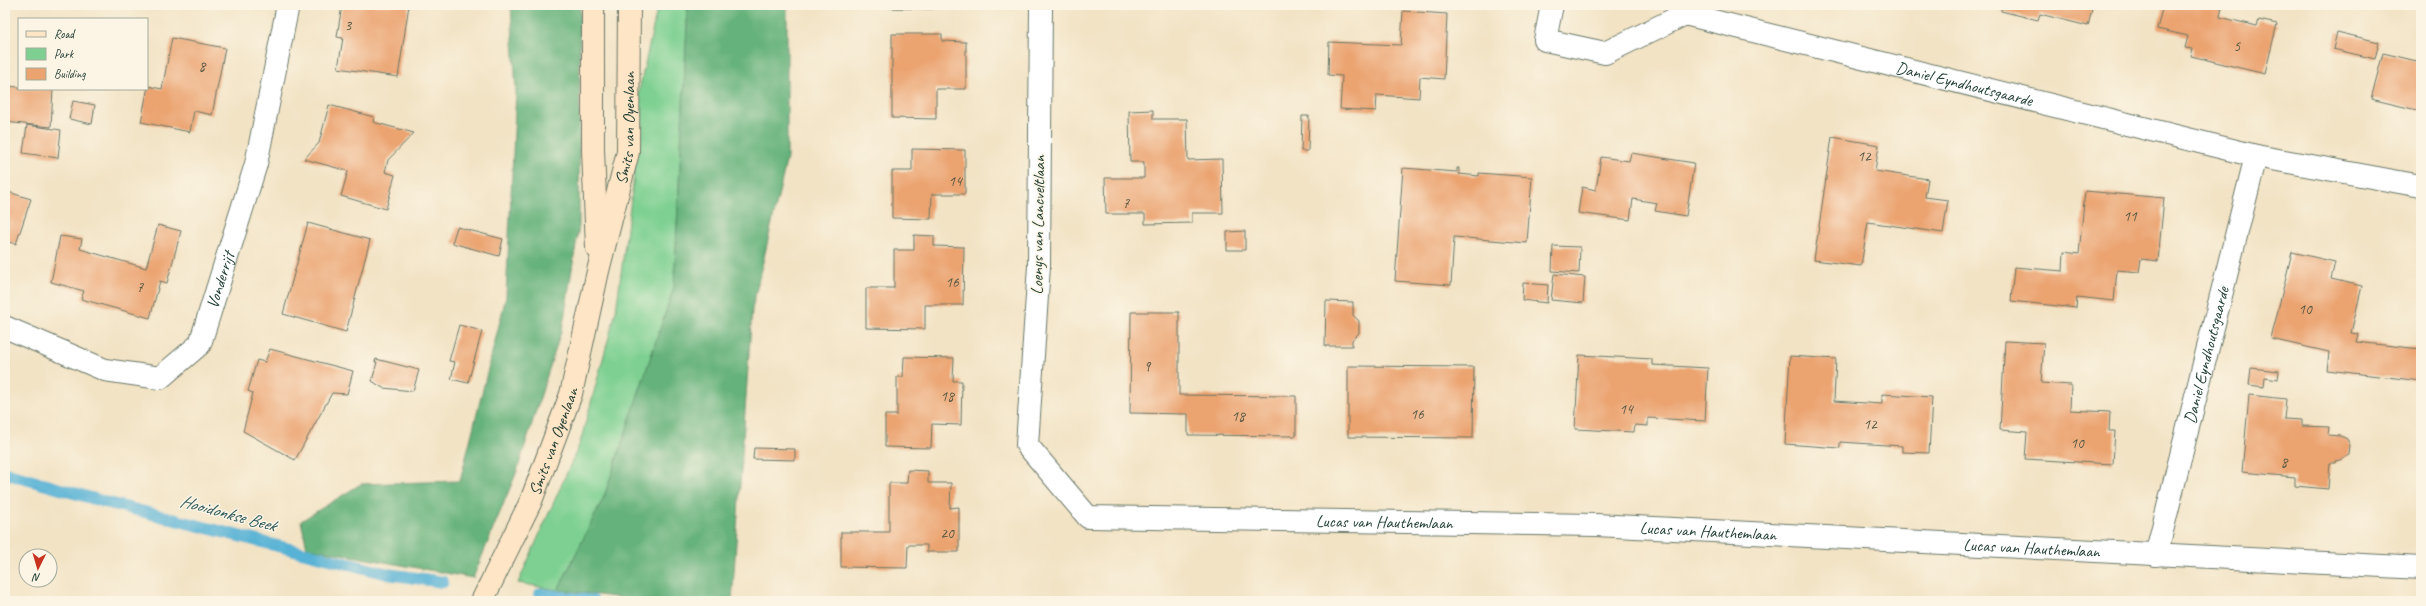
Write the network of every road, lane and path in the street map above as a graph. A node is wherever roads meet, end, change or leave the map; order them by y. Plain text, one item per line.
1 (288, 5) edge
2 (593, 5) edge
3 (629, 5) edge
4 (1041, 5) edge
5 (1552, 5) edge
6 (1681, 9) edge
7 (2256, 156) junction
8 (2421, 186) edge
9 (598, 271) junction
10 (5, 327) edge
11 (1027, 445) joint
12 (2156, 555) junction
13 (2421, 568) edge
14 (482, 601) edge

1 - 10 street, Vonderrijt
2 - 9 main road, Smits van Oyenlaan
3 - 9 main road, Smits van Oyenlaan
4 - 11 street, Loenys van Lancveltlaan
5 - 6 street
6 - 7 street, Daniel Eyndhoutsgaarde
7 - 8 street, Daniel Eyndhoutsgaarde
7 - 12 street, Daniel Eyndhoutsgaarde
9 - 14 main road, Smits van Oyenlaan
11 - 12 street, Lucas van Hauthemlaan
12 - 13 street, Lucas van Hauthemlaan

